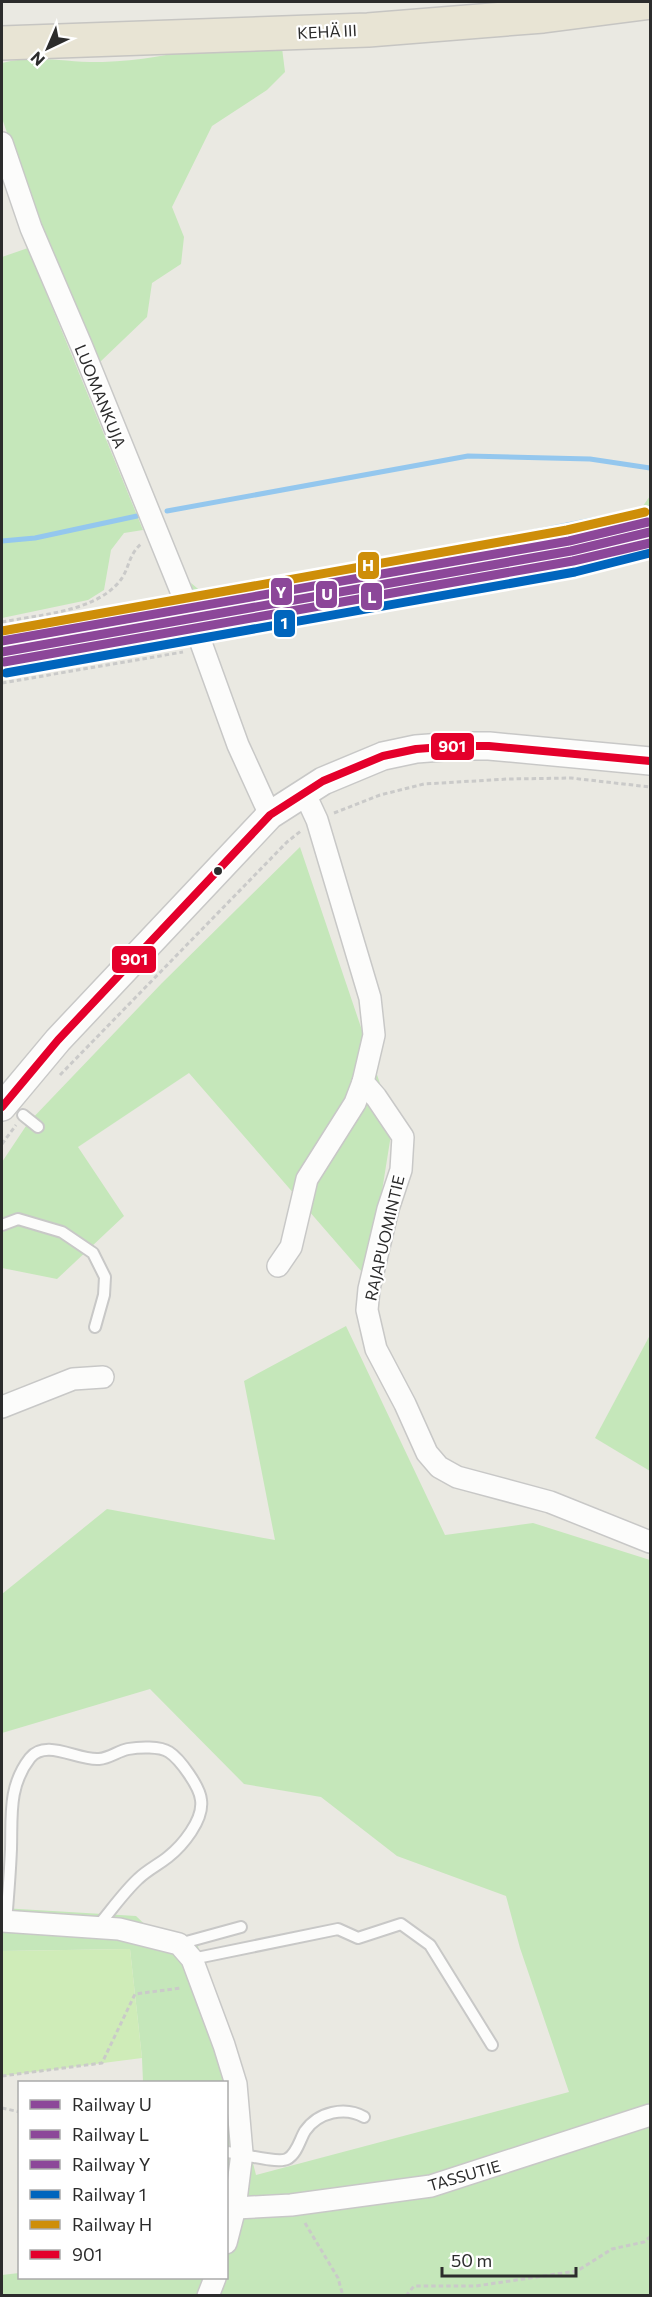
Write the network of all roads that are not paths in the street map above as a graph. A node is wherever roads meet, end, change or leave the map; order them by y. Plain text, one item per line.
1 (651, 2) edge
2 (2, 43) edge
3 (2, 143) edge
4 (651, 761) edge
5 (304, 792) junction
6 (270, 814) junction
7 (363, 1082) junction
8 (12, 1111) edge
9 (38, 1127) dead end
10 (2, 1225) edge
11 (278, 1266) dead end
12 (95, 1328) dead end
13 (103, 1377) dead end
14 (2, 1407) edge
15 (651, 1542) edge
16 (4, 1922) edge
17 (241, 1927) dead end
18 (97, 1928) junction
19 (185, 1951) junction
20 (492, 2045) dead end
21 (651, 2115) edge
22 (364, 2117) dead end
23 (234, 2153) edge
24 (235, 2208) junction
25 (228, 2235) edge
26 (214, 2279) edge
27 (208, 2295) edge

1 - 2 highway, KEHÄ III
3 - 6 street, LUOMANKUJA
4 - 5 street
5 - 6 street
5 - 7 street
6 - 8 street
7 - 11 street
7 - 15 street, RAJAPUOMINTIE
8 - 9 lane
10 - 12 lane
13 - 14 street
16 - 18 street
16 - 18 lane
17 - 19 lane
18 - 19 street
19 - 20 lane
19 - 23 street
21 - 24 street, TASSUTIE
22 - 23 lane
23 - 24 street
24 - 25 street
26 - 27 street

